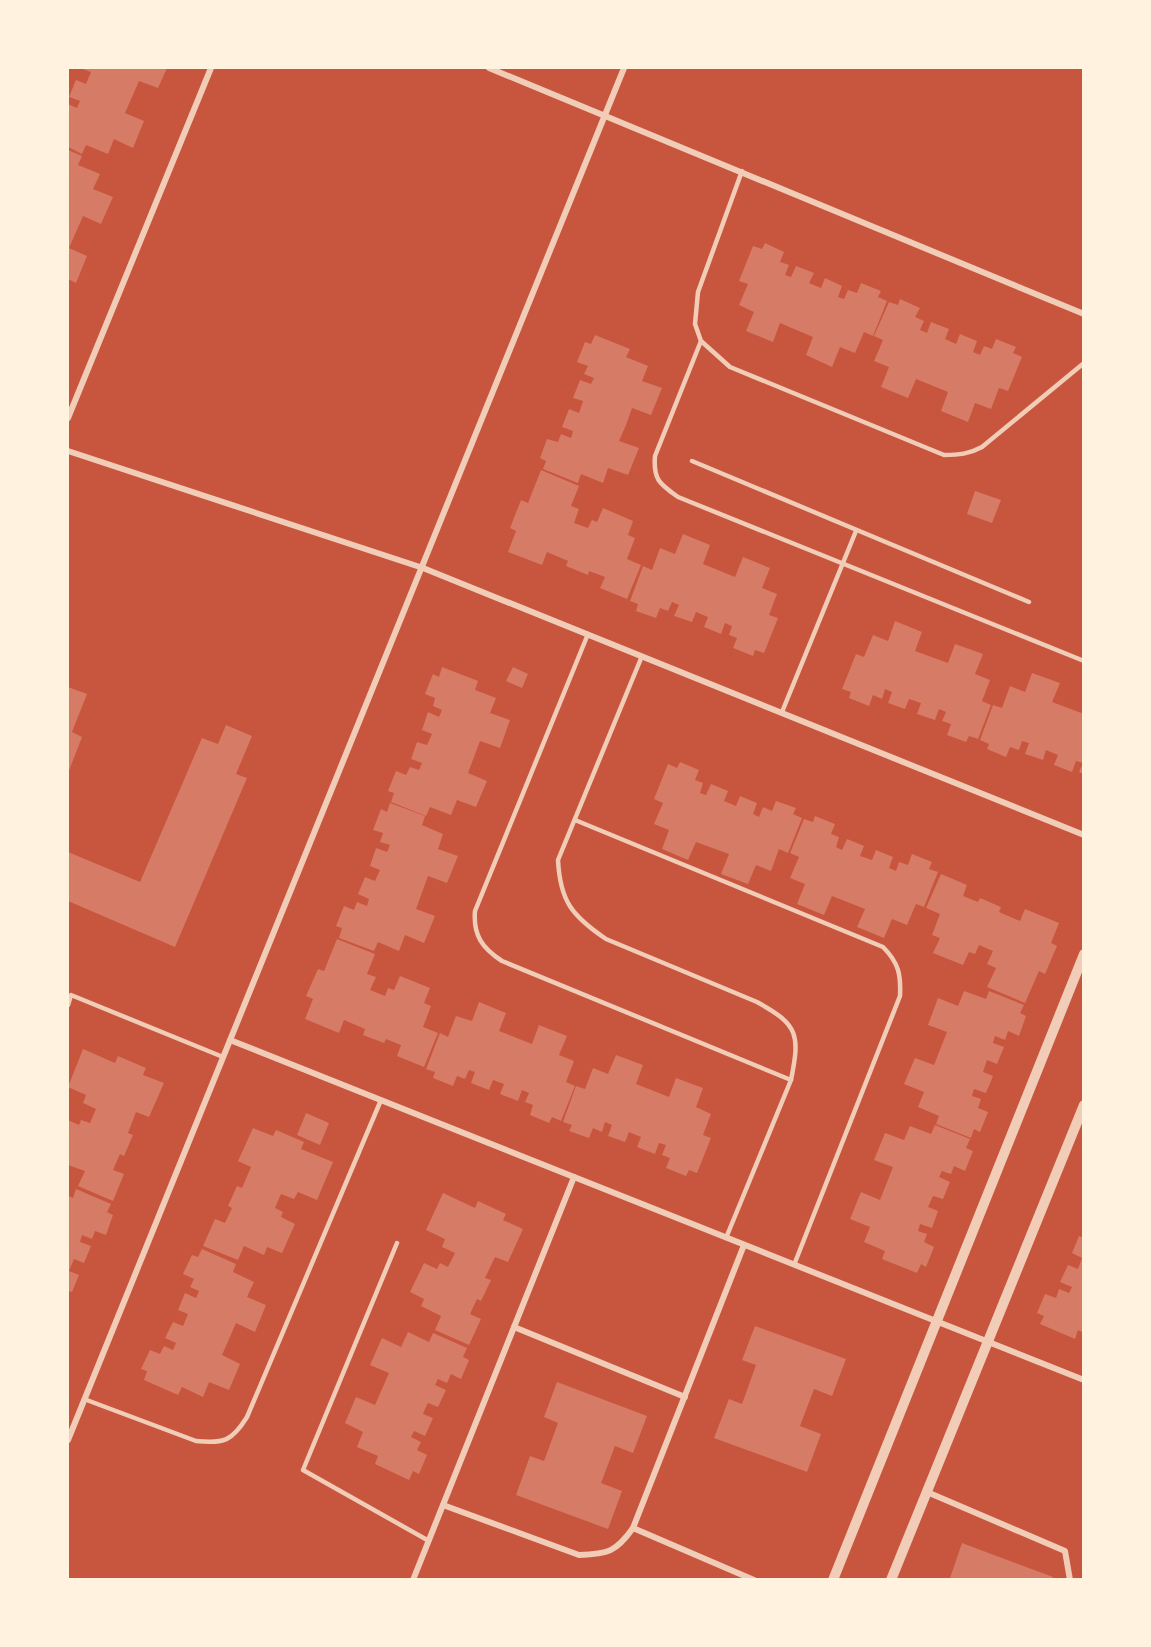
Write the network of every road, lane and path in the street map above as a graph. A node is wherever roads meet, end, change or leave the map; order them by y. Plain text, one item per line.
1 (211, 68) edge
2 (489, 68) edge
3 (624, 68) edge
4 (605, 114) junction
5 (742, 171) junction
6 (1083, 314) edge
7 (701, 341) junction
8 (1083, 363) edge
9 (68, 418) edge
10 (68, 451) edge
11 (692, 461) dead end
12 (856, 531) junction
13 (843, 563) junction
14 (423, 568) junction
15 (1029, 602) dead end
16 (588, 634) junction
17 (642, 656) junction
18 (1083, 661) edge
19 (782, 712) junction
20 (575, 819) junction
21 (1083, 835) edge
22 (1083, 954) edge
23 (68, 1005) edge
24 (230, 1040) junction
25 (223, 1057) junction
26 (791, 1080) junction
27 (381, 1100) junction
28 (1083, 1105) edge
29 (574, 1177) junction
30 (726, 1238) junction
31 (397, 1243) dead end
32 (744, 1245) junction
33 (794, 1265) junction
34 (936, 1321) junction
35 (514, 1327) junction
36 (988, 1342) junction
37 (1083, 1380) edge
38 (685, 1397) junction
39 (84, 1399) junction
40 (68, 1440) edge
41 (927, 1492) junction
42 (443, 1505) junction
43 (633, 1528) junction
44 (429, 1541) junction
45 (413, 1580) edge
46 (754, 1580) edge
47 (833, 1580) edge
48 (891, 1580) edge
49 (1070, 1580) edge

1 - 9 street
2 - 4 street
3 - 4 street
4 - 5 street
4 - 14 street
5 - 6 street
5 - 7 lane
7 - 8 lane
7 - 13 lane
10 - 14 street
11 - 12 lane
12 - 13 lane
12 - 15 lane
13 - 18 lane
13 - 19 lane
14 - 16 street
14 - 24 street
16 - 17 street
16 - 26 lane
17 - 19 street
17 - 20 lane
19 - 21 street
20 - 26 lane
20 - 33 lane
22 - 34 street
23 - 25 lane
24 - 25 street
24 - 27 street
25 - 39 street
26 - 30 lane
27 - 29 street
27 - 39 lane
28 - 36 street
29 - 30 street
29 - 35 street
30 - 32 street
31 - 44 lane
32 - 33 street
32 - 38 street
33 - 34 street
34 - 36 street
34 - 47 street
35 - 38 street
35 - 42 street
36 - 37 street
36 - 41 street
38 - 43 street
39 - 40 street
41 - 48 street
41 - 49 street
42 - 43 street
42 - 44 street
43 - 46 street
44 - 45 street

